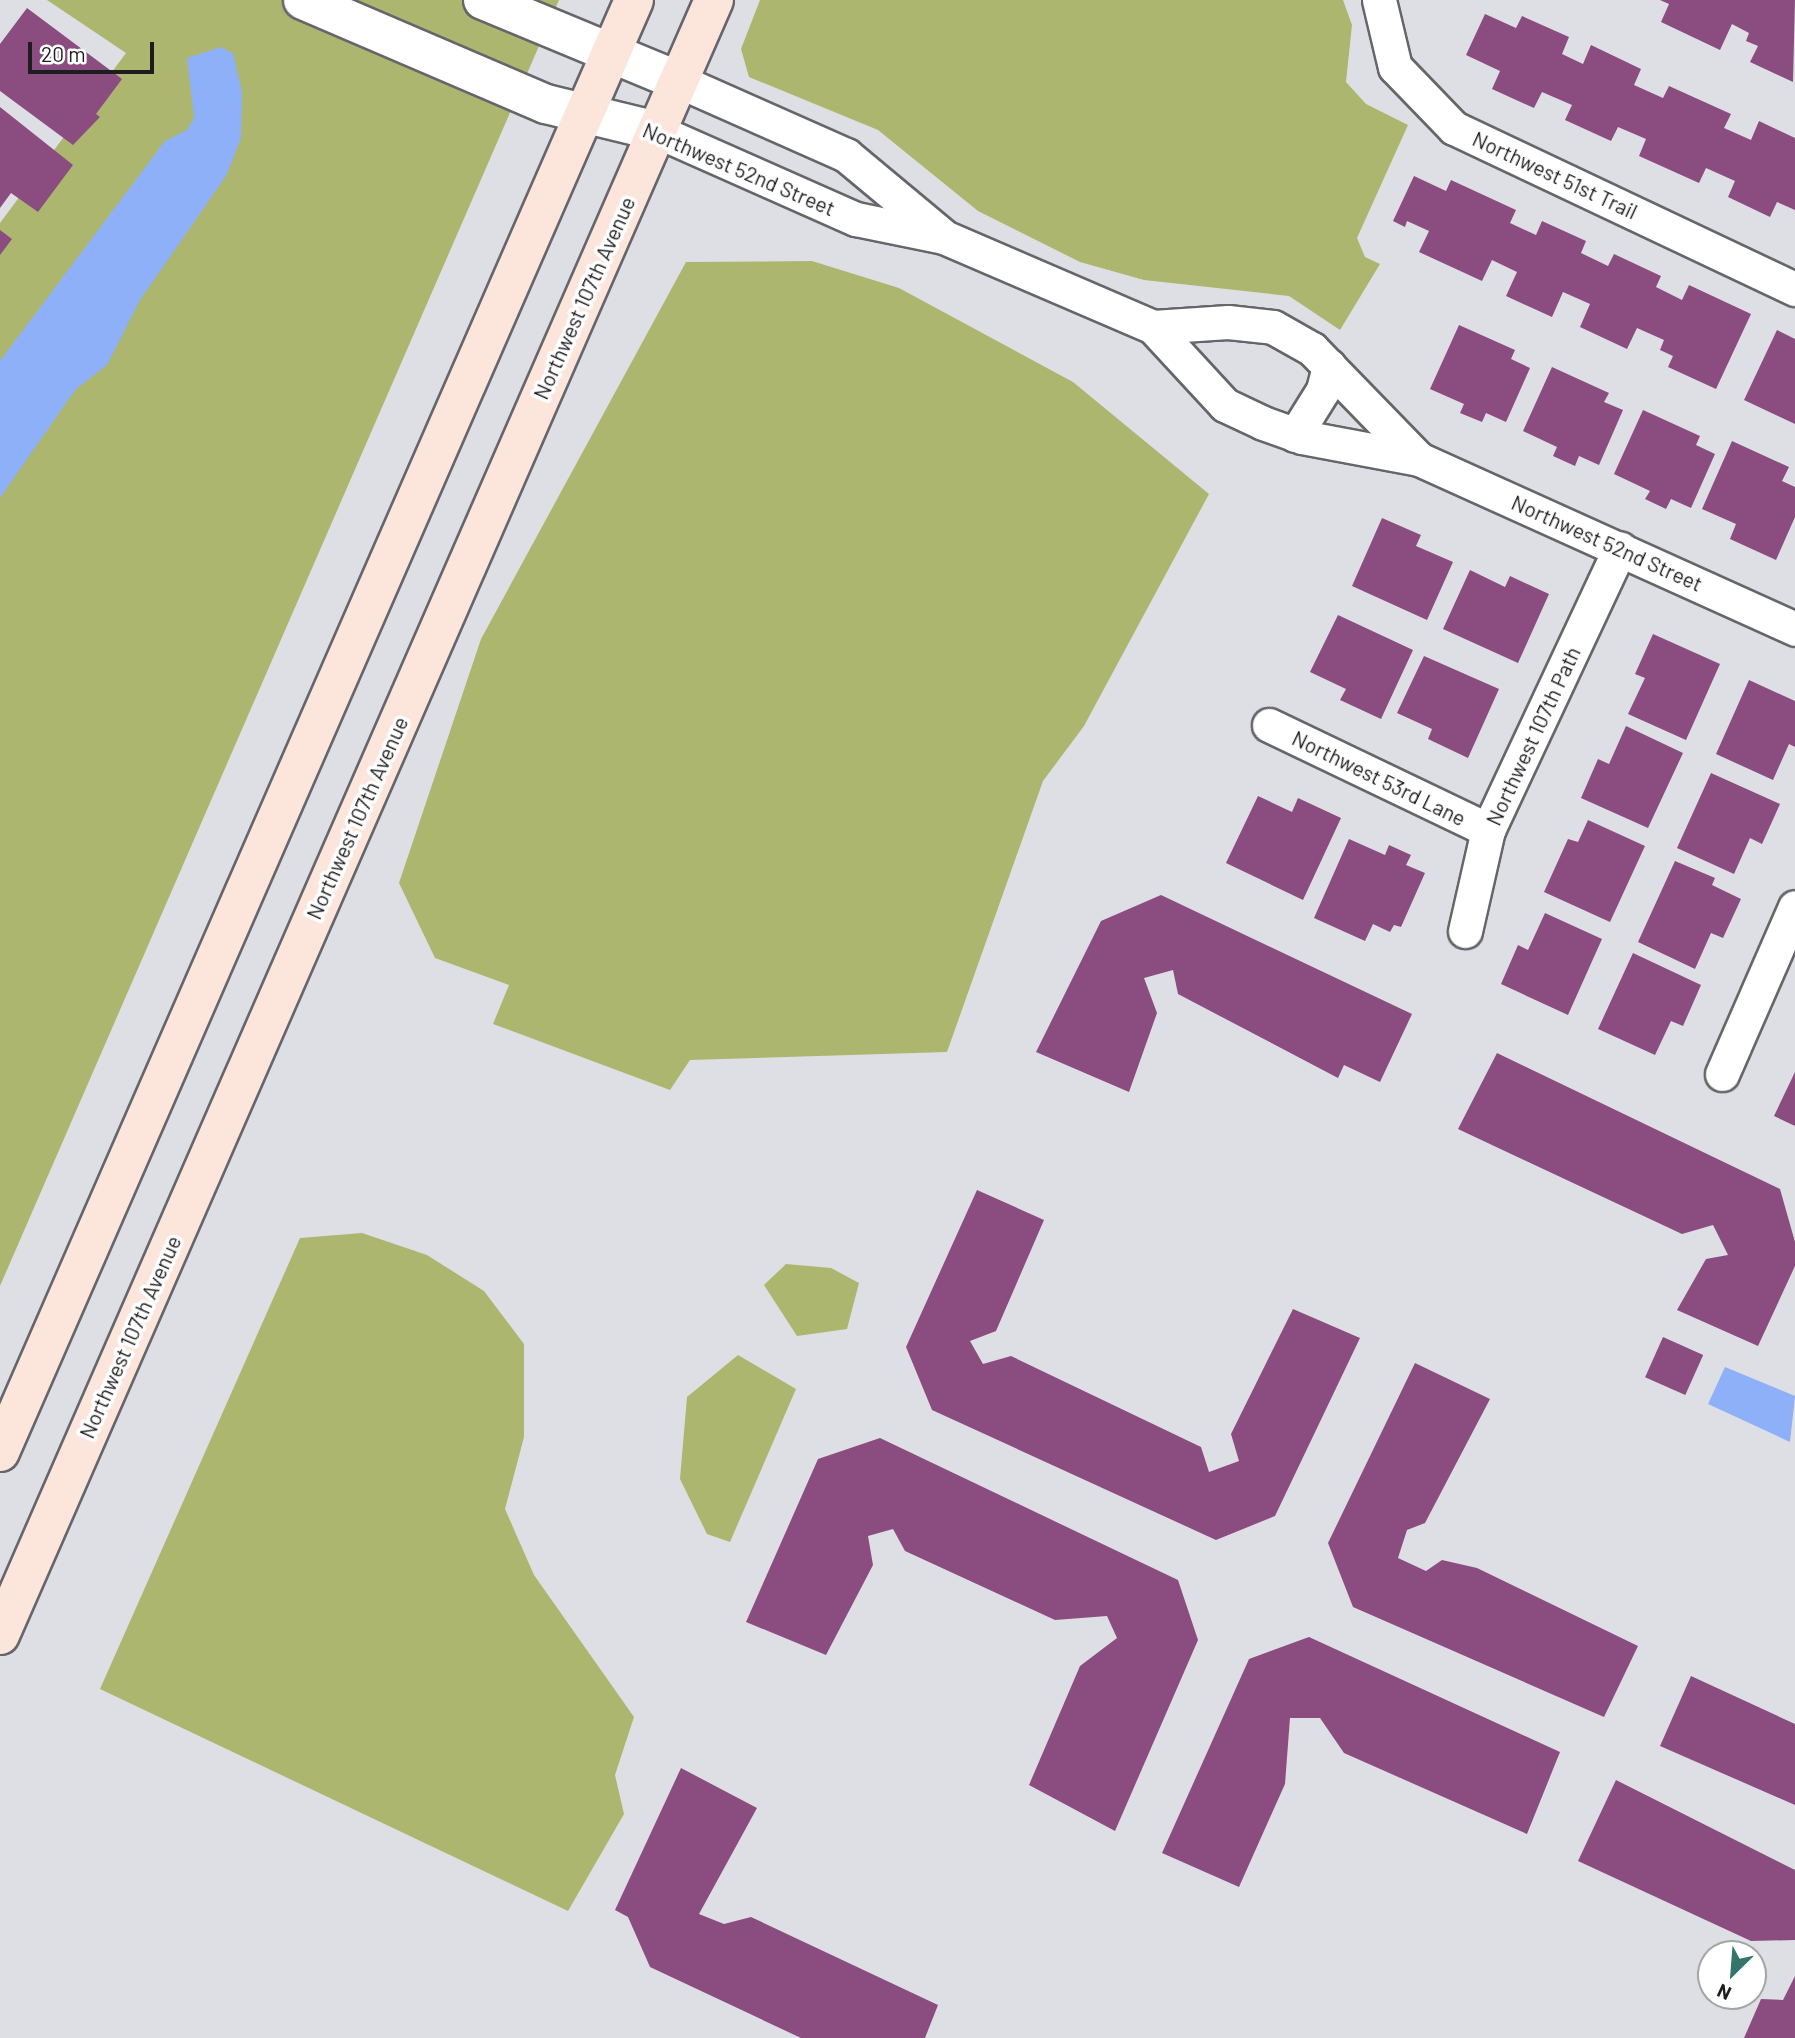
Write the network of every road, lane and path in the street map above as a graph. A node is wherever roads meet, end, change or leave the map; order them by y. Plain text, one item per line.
1 (303, 0) edge
2 (482, 0) edge
3 (634, 0) edge
4 (714, 0) edge
5 (1379, 0) edge
6 (610, 55) junction
7 (679, 81) junction
8 (584, 113) junction
9 (657, 131) junction
10 (944, 237) junction
11 (1795, 289) edge
12 (1153, 327) junction
13 (1329, 366) junction
14 (1295, 435) junction
15 (1419, 459) junction
16 (1620, 548) junction
17 (1795, 629) edge
18 (1269, 725) dead end
19 (1488, 830) junction
20 (1795, 907) edge
21 (1465, 931) dead end
22 (1785, 960) edge
23 (1722, 1074) dead end
24 (0, 1452) edge
25 (0, 1635) edge

1 - 8 street, Northwest 52nd Street
2 - 6 street, Northwest 52nd Street
3 - 6 main road
4 - 7 main road, Northwest 107th Avenue
5 - 11 street, Northwest 51st Trail
6 - 7 street, Northwest 52nd Street
6 - 8 main road
7 - 9 main road, Northwest 107th Avenue
7 - 10 street, Northwest 52nd Street
8 - 9 street, Northwest 52nd Street
8 - 24 main road
9 - 10 street, Northwest 52nd Street
9 - 25 main road, Northwest 107th Avenue
10 - 12 street, Northwest 52nd Street
12 - 13 street, Northwest 52nd Street
12 - 14 street, Northwest 52nd Street
13 - 14 street
13 - 15 street, Northwest 52nd Street
14 - 15 street, Northwest 52nd Street
15 - 16 street, Northwest 52nd Street
16 - 17 street, Northwest 52nd Street
16 - 19 street, Northwest 107th Path
18 - 19 street, Northwest 53rd Lane
19 - 21 street, Northwest 107th Path
20 - 22 street
22 - 23 street

